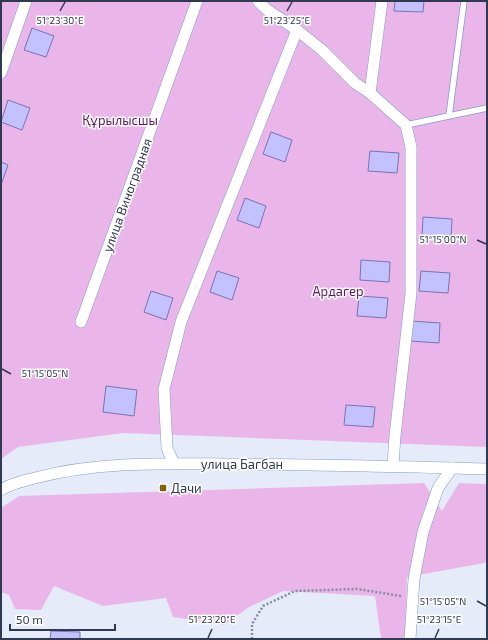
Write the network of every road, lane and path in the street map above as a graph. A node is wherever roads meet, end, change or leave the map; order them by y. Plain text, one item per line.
1 (26, 1) edge
2 (197, 1) edge
3 (258, 1) edge
4 (382, 1) edge
5 (464, 1) edge
6 (298, 30) junction
7 (1, 73) edge
8 (370, 94) junction
9 (487, 108) edge
10 (449, 116) junction
11 (406, 125) junction
12 (81, 322) dead end
13 (174, 464) junction
14 (393, 465) junction
15 (452, 468) junction
16 (487, 469) edge
17 (1, 490) edge
18 (412, 598) junction
19 (252, 639) edge
20 (410, 639) edge

1 - 7 street
2 - 12 street, улица Виноградная
3 - 6 street
4 - 8 street
5 - 10 lane
6 - 8 street
6 - 13 street
8 - 11 street
9 - 10 lane
10 - 11 lane
11 - 14 street
13 - 14 street, улица Багбан
13 - 17 street, улица Багбан
14 - 15 street, улица Багбан
15 - 16 street, улица Багбан
15 - 18 street
18 - 19 path
18 - 20 street

